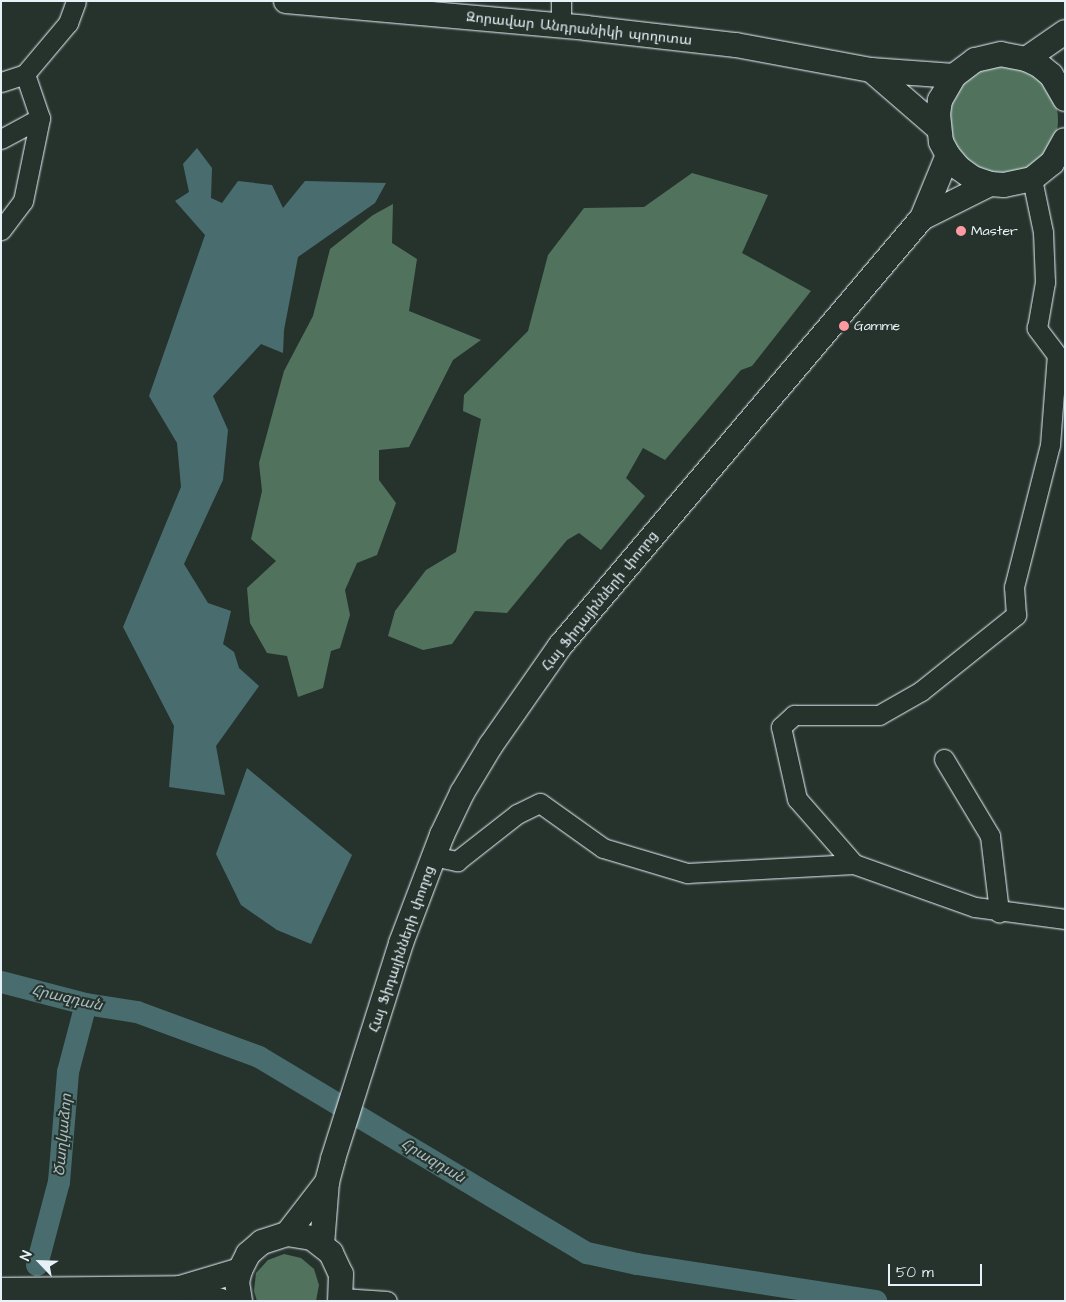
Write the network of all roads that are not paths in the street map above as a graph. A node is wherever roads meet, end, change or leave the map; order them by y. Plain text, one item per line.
1 (76, 1) edge
2 (286, 1) edge
3 (561, 1) edge
4 (561, 26) junction
5 (1065, 32) edge
6 (1026, 58) junction
7 (870, 70) junction
8 (25, 74) junction
9 (954, 76) junction
10 (1, 82) edge
11 (1065, 99) edge
12 (40, 118) junction
13 (938, 128) junction
14 (1, 139) edge
15 (1065, 140) edge
16 (948, 155) junction
17 (1058, 165) edge
18 (1032, 178) junction
19 (990, 184) junction
20 (922, 218) junction
21 (1, 230) edge
22 (1061, 355) edge
23 (944, 758) dead end
24 (433, 856) junction
25 (854, 864) junction
26 (999, 912) junction
27 (1065, 919) edge
28 (327, 1182) junction
29 (288, 1234) junction
30 (322, 1245) junction
31 (240, 1270) junction
32 (180, 1288) junction
33 (1, 1290) edge
34 (341, 1299) edge
35 (221, 1301) edge
36 (240, 1301) edge
37 (387, 1301) edge

1 - 8 street
2 - 4 main road, Զորավար Անդրանիկի պողոտա
3 - 4 street
4 - 7 main road, Զորավար Անդրանիկի պողոտա
5 - 6 main road
6 - 9 main road
6 - 11 main road
7 - 9 main road, Զորավար Անդրանիկի պողոտա
7 - 13 main road, Զորավար Անդրանիկի պողոտա
8 - 10 street
8 - 12 street
9 - 13 main road
12 - 14 street
12 - 21 street
13 - 16 main road
15 - 17 main road
16 - 19 main road
16 - 20 main road, Հայ Ֆիդայինների փողոց
17 - 18 main road
18 - 19 main road
18 - 22 street
19 - 20 main road, Հայ Ֆիդայինների փողոց
20 - 24 main road, Հայ Ֆիդայինների փողոց
22 - 25 street
23 - 26 street
24 - 25 street
24 - 28 main road, Հայ Ֆիդայինների փողոց
25 - 26 street
26 - 27 street
28 - 29 main road, Հայ Ֆիդայինների փողոց
28 - 30 main road, Հայ Ֆիդայինների փողոց
29 - 30 main road
29 - 31 main road
30 - 34 main road
31 - 32 main road
31 - 36 main road
32 - 33 main road
32 - 35 main road
34 - 37 street

